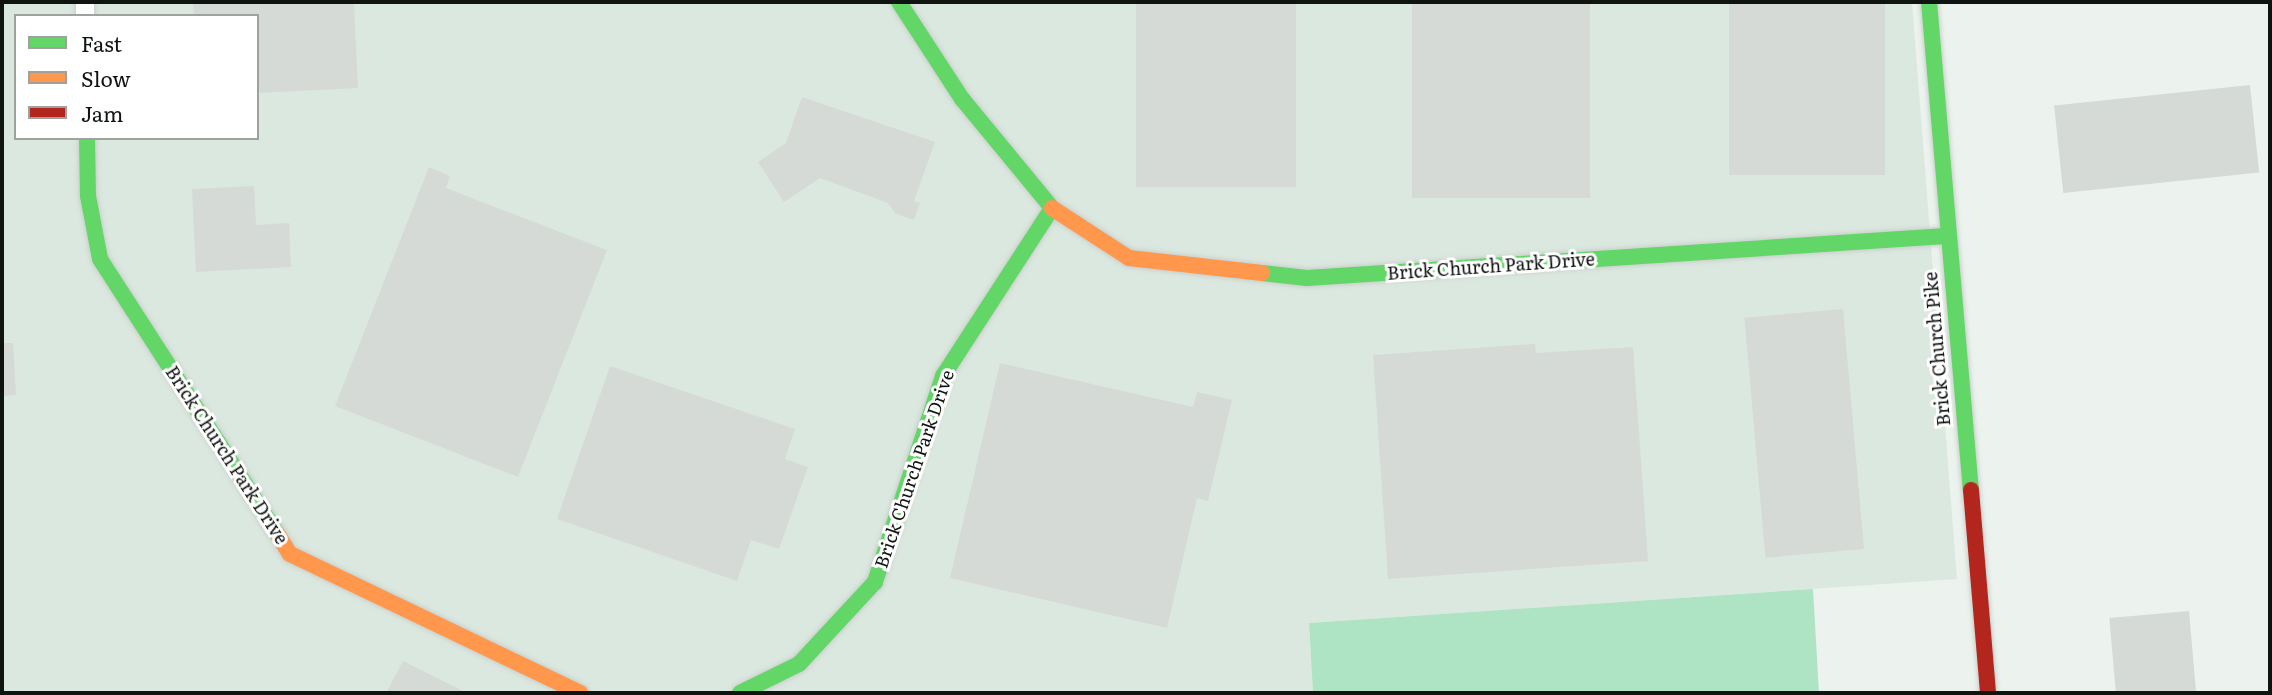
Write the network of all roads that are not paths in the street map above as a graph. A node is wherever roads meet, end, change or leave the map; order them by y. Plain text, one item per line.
1 (899, 2) edge
2 (1929, 2) edge
3 (88, 140) edge
4 (1052, 208) junction
5 (1946, 236) junction
6 (580, 693) edge
7 (740, 693) edge
8 (1987, 693) edge

1 - 4 street, Brick Church Park Drive
2 - 5 street, Brick Church Pike
3 - 6 street, Brick Church Park Drive
4 - 5 street, Brick Church Park Drive
4 - 7 street, Brick Church Park Drive
5 - 8 street, Brick Church Pike

